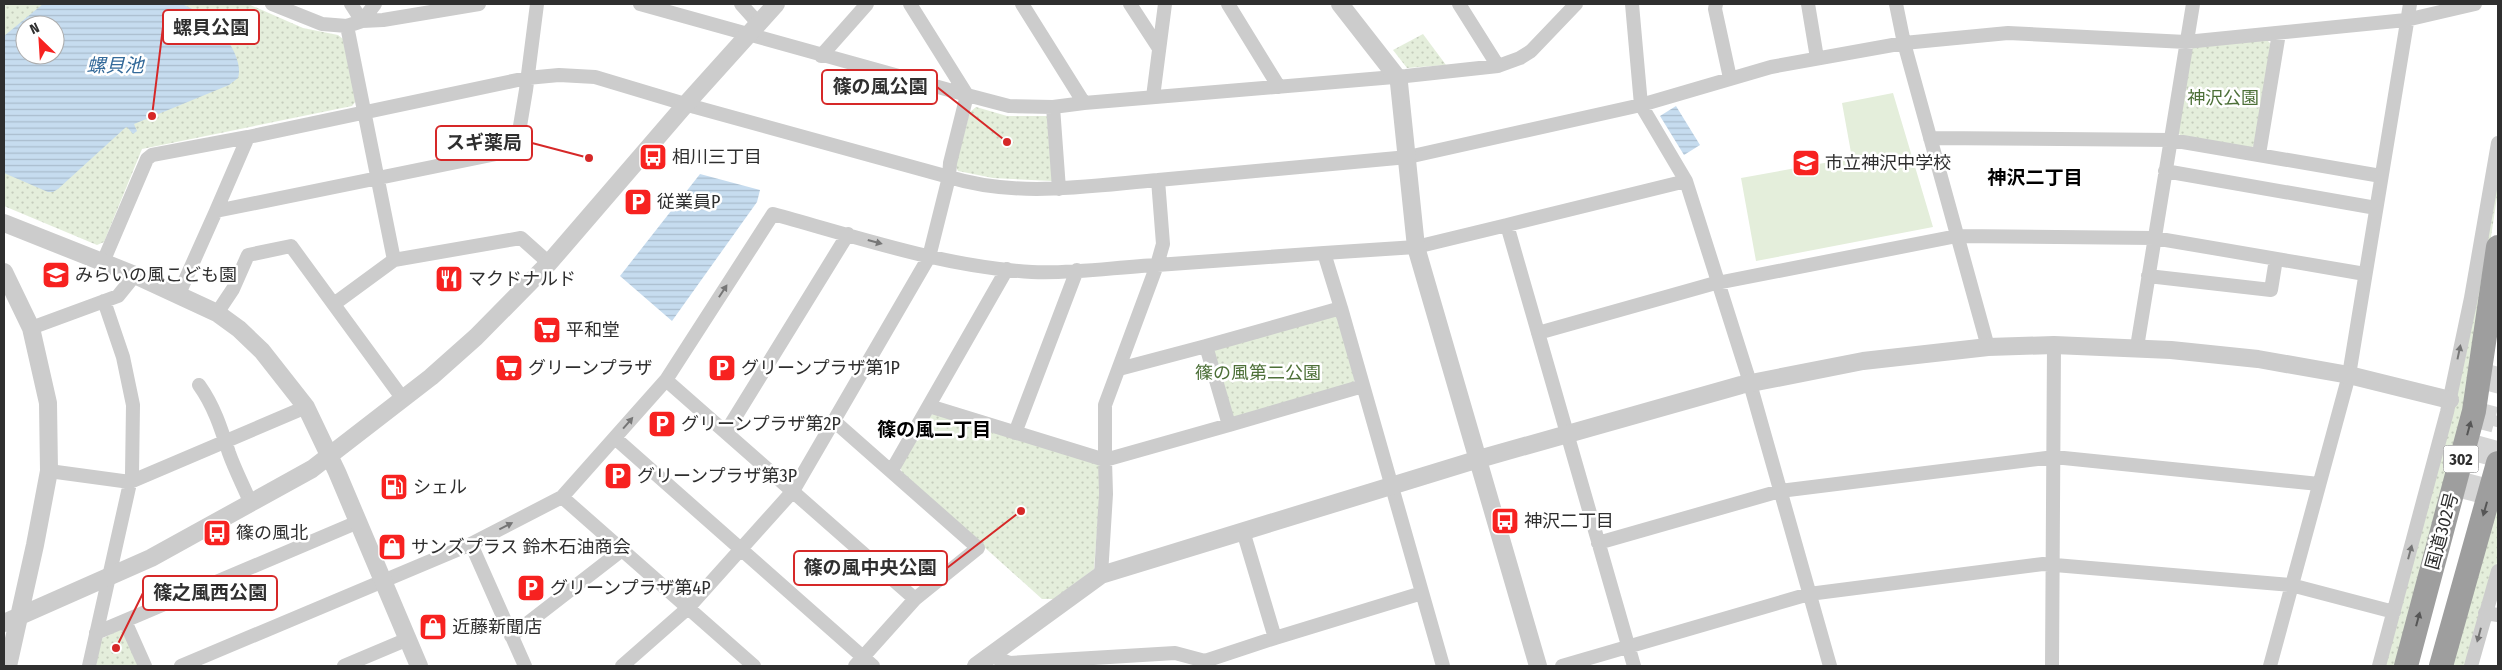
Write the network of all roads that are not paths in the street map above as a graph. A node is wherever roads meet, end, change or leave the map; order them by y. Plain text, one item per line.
1 (272, 4) edge
2 (351, 4) edge
3 (375, 4) edge
4 (479, 4) edge
5 (537, 4) edge
6 (646, 4) edge
7 (742, 4) edge
8 (776, 4) edge
9 (867, 4) edge
10 (910, 4) edge
11 (1022, 4) edge
12 (1130, 4) edge
13 (1165, 4) edge
14 (1228, 4) edge
15 (1340, 4) edge
16 (1459, 4) edge
17 (1632, 4) edge
18 (1716, 4) edge
19 (1808, 4) edge
20 (1896, 4) edge
21 (2192, 4) edge
22 (2410, 4) edge
23 (2475, 4) edge
24 (1568, 7) edge
25 (2406, 20) junction
26 (362, 21) junction
27 (347, 26) junction
28 (753, 29) junction
29 (2279, 33) junction
30 (2186, 42) junction
31 (1904, 43) junction
32 (1158, 47) junction
33 (821, 56) junction
34 (1817, 58) junction
35 (1498, 66) junction
36 (1397, 77) junction
37 (527, 78) junction
38 (1730, 78) junction
39 (1279, 87) junction
40 (967, 95) junction
41 (1153, 97) junction
42 (1084, 103) junction
43 (686, 104) junction
44 (1641, 105) junction
45 (1052, 107) junction
46 (364, 113) junction
47 (248, 137) junction
48 (1930, 138) junction
49 (2171, 140) junction
50 (2498, 143) edge
51 (2260, 154) junction
52 (1408, 157) junction
53 (2165, 171) junction
54 (2381, 176) junction
55 (949, 177) junction
56 (377, 180) junction
57 (1158, 180) junction
58 (1686, 181) junction
59 (1059, 189) junction
60 (2376, 208) junction
61 (216, 211) junction
62 (4, 223) edge
63 (1507, 225) junction
64 (848, 234) junction
65 (1957, 236) junction
66 (2154, 238) junction
67 (1416, 247) junction
68 (2498, 248) edge
69 (1324, 253) junction
70 (929, 257) junction
71 (2276, 259) junction
72 (394, 260) junction
73 (103, 262) junction
74 (549, 263) junction
75 (1157, 265) junction
76 (1007, 269) junction
77 (1077, 270) junction
78 (4, 272) edge
79 (2365, 274) junction
80 (135, 275) junction
81 (2148, 276) junction
82 (1719, 282) junction
83 (178, 296) junction
84 (104, 301) junction
85 (334, 304) junction
86 (1341, 308) junction
87 (217, 313) junction
88 (31, 328) junction
89 (1538, 333) junction
90 (2054, 345) junction
91 (1206, 346) junction
92 (1988, 347) junction
93 (2137, 347) junction
94 (1119, 370) junction
95 (2349, 375) junction
96 (666, 380) junction
97 (1750, 383) junction
98 (199, 385) dead end
99 (1363, 386) junction
100 (402, 399) junction
101 (2450, 400) junction
102 (929, 406) junction
103 (306, 407) junction
104 (834, 421) junction
105 (1229, 425) junction
106 (726, 432) junction
107 (1015, 433) junction
108 (1567, 434) junction
109 (615, 438) junction
110 (226, 442) junction
111 (329, 455) junction
112 (2054, 457) junction
113 (1479, 459) junction
114 (1105, 460) junction
115 (2498, 462) edge
116 (49, 470) junction
117 (892, 470) junction
118 (130, 482) junction
119 (2319, 484) junction
120 (1392, 486) junction
121 (793, 491) junction
122 (1780, 491) junction
123 (562, 497) junction
124 (251, 504) junction
125 (358, 522) junction
126 (1243, 531) junction
127 (1598, 543) junction
128 (472, 544) junction
129 (740, 548) junction
130 (622, 550) junction
131 (2053, 564) junction
132 (2498, 571) edge
133 (1101, 575) junction
134 (109, 576) junction
135 (382, 582) junction
136 (2292, 585) junction
137 (1422, 593) junction
138 (1809, 594) junction
139 (915, 599) junction
140 (688, 608) junction
141 (2394, 612) junction
142 (2491, 614) edge
143 (11, 620) edge
144 (126, 621) junction
145 (96, 633) junction
146 (511, 636) junction
147 (1275, 638) junction
148 (408, 639) junction
149 (1628, 646) junction
150 (982, 661) edge
151 (864, 663) edge
152 (1207, 664) edge
153 (749, 665) edge
154 (8, 666) edge
155 (89, 666) edge
156 (145, 666) edge
157 (181, 666) edge
158 (344, 666) edge
159 (419, 666) edge
160 (524, 666) edge
161 (622, 666) edge
162 (1443, 666) edge
163 (1538, 666) edge
164 (1562, 666) edge
165 (1634, 666) edge
166 (1830, 666) edge
167 (2052, 666) edge
168 (2270, 666) edge
169 (2379, 666) edge
170 (2406, 666) edge
171 (2441, 666) edge
172 (2471, 666) edge

1 - 27 street
2 - 26 street
3 - 26 street
4 - 26 street
5 - 37 street
6 - 28 street
7 - 28 street
8 - 28 street
9 - 33 street
10 - 40 street
11 - 42 street
12 - 32 street
13 - 32 street
14 - 39 street
15 - 36 street
16 - 35 street
17 - 44 street
18 - 38 street
19 - 34 street
20 - 31 street
21 - 30 street
22 - 25 street
23 - 25 street
24 - 35 street
25 - 29 street
25 - 54 street
26 - 27 street
27 - 46 street
28 - 33 street
28 - 43 street
29 - 30 street
29 - 51 street
30 - 31 street
30 - 49 street
31 - 34 street
31 - 48 street
32 - 41 street
33 - 40 street
34 - 38 street
35 - 36 street
36 - 39 street
36 - 52 street
37 - 43 street
37 - 46 street
37 - 56 street
38 - 44 street
39 - 41 street
40 - 45 street
40 - 55 street
41 - 42 street
42 - 45 street
43 - 55 street
43 - 74 street
44 - 52 street
44 - 58 street
45 - 59 street
46 - 47 street
46 - 56 street
47 - 61 street
47 - 73 street
48 - 49 street
48 - 65 street
49 - 51 street
49 - 53 street
101 -> 50 street
51 - 54 street
52 - 57 street
52 - 67 street
53 - 60 street
53 - 66 street
54 - 60 street
55 - 59 street
55 - 70 street
56 - 61 street
56 - 72 street
57 - 59 street
57 - 75 street
58 - 63 street
58 - 82 street
60 - 79 street
61 - 83 street
62 - 73 street
63 - 67 street
63 - 89 street
64 -> 70 street
96 -> 64 street
64 - 106 street
65 - 66 street
65 - 82 street
65 - 92 street
66 - 71 street
66 - 81 street
67 - 69 street
67 - 113 street
170 -> 68 highway, 国道302号 / 302
69 - 75 street
69 - 86 street
70 - 76 street
70 - 104 street
71 - 79 street
71 - 81 street
72 - 74 street
72 - 85 street
73 - 80 street
74 - 100 street
75 - 77 street
75 - 94 street
76 - 77 street
76 - 102 street
77 - 107 street
78 - 88 street
79 - 95 street
80 - 83 street
80 - 84 street
81 - 93 street
82 - 89 street
82 - 97 street
83 - 87 street
84 - 88 street
84 - 118 street
85 - 87 street
85 - 100 street
86 - 91 street
86 - 99 street
87 - 103 street
88 - 116 street
89 - 108 street
90 - 92 street
90 - 93 street
90 - 112 street
91 - 94 street
91 - 105 street
92 - 97 street
93 - 95 street
94 - 114 street
95 - 101 street
95 - 119 street
96 - 106 street
109 -> 96 street
97 - 108 street
97 - 122 street
98 - 110 street
99 - 105 street
99 - 120 street
100 - 111 street
141 -> 101 street
102 - 107 street
102 - 117 street
103 - 110 street
103 - 111 street
104 - 117 street
104 - 121 street
105 - 114 street
106 - 121 street
107 - 114 street
108 - 113 street
108 - 127 street
109 - 123 street
109 - 129 street
110 - 118 street
110 - 124 street
111 - 124 street
111 - 125 street
112 - 119 street
112 - 122 street
112 - 131 street
113 - 120 street
113 - 163 street
114 - 133 street
115 -> 171 highway, 国道302号 / 302
116 - 118 street
116 - 143 street
117 - 139 street
118 - 134 street
119 - 136 street
120 - 126 street
120 - 137 street
121 - 129 street
121 - 139 street
122 - 127 street
122 - 138 street
128 -> 123 street
123 - 130 street
124 - 134 street
125 - 135 street
125 - 144 street
126 - 133 street
126 - 147 street
127 - 149 street
128 - 135 street
128 - 146 street
129 - 140 street
129 - 151 street
130 - 140 street
130 - 146 street
131 - 136 street
131 - 138 street
131 - 167 street
132 - 142 street
133 - 150 street
134 - 143 street
134 - 145 street
135 - 148 street
135 - 157 street
136 - 141 street
136 - 168 street
137 - 147 street
137 - 162 street
138 - 149 street
138 - 166 street
139 - 151 street
140 - 153 street
140 - 161 street
141 - 169 street
142 -> 172 street
143 - 154 street
144 - 145 street
144 - 156 street
145 - 155 street
146 - 160 street
147 - 152 street
148 - 158 street
148 - 159 street
149 - 164 street
149 - 165 street
150 - 152 street

